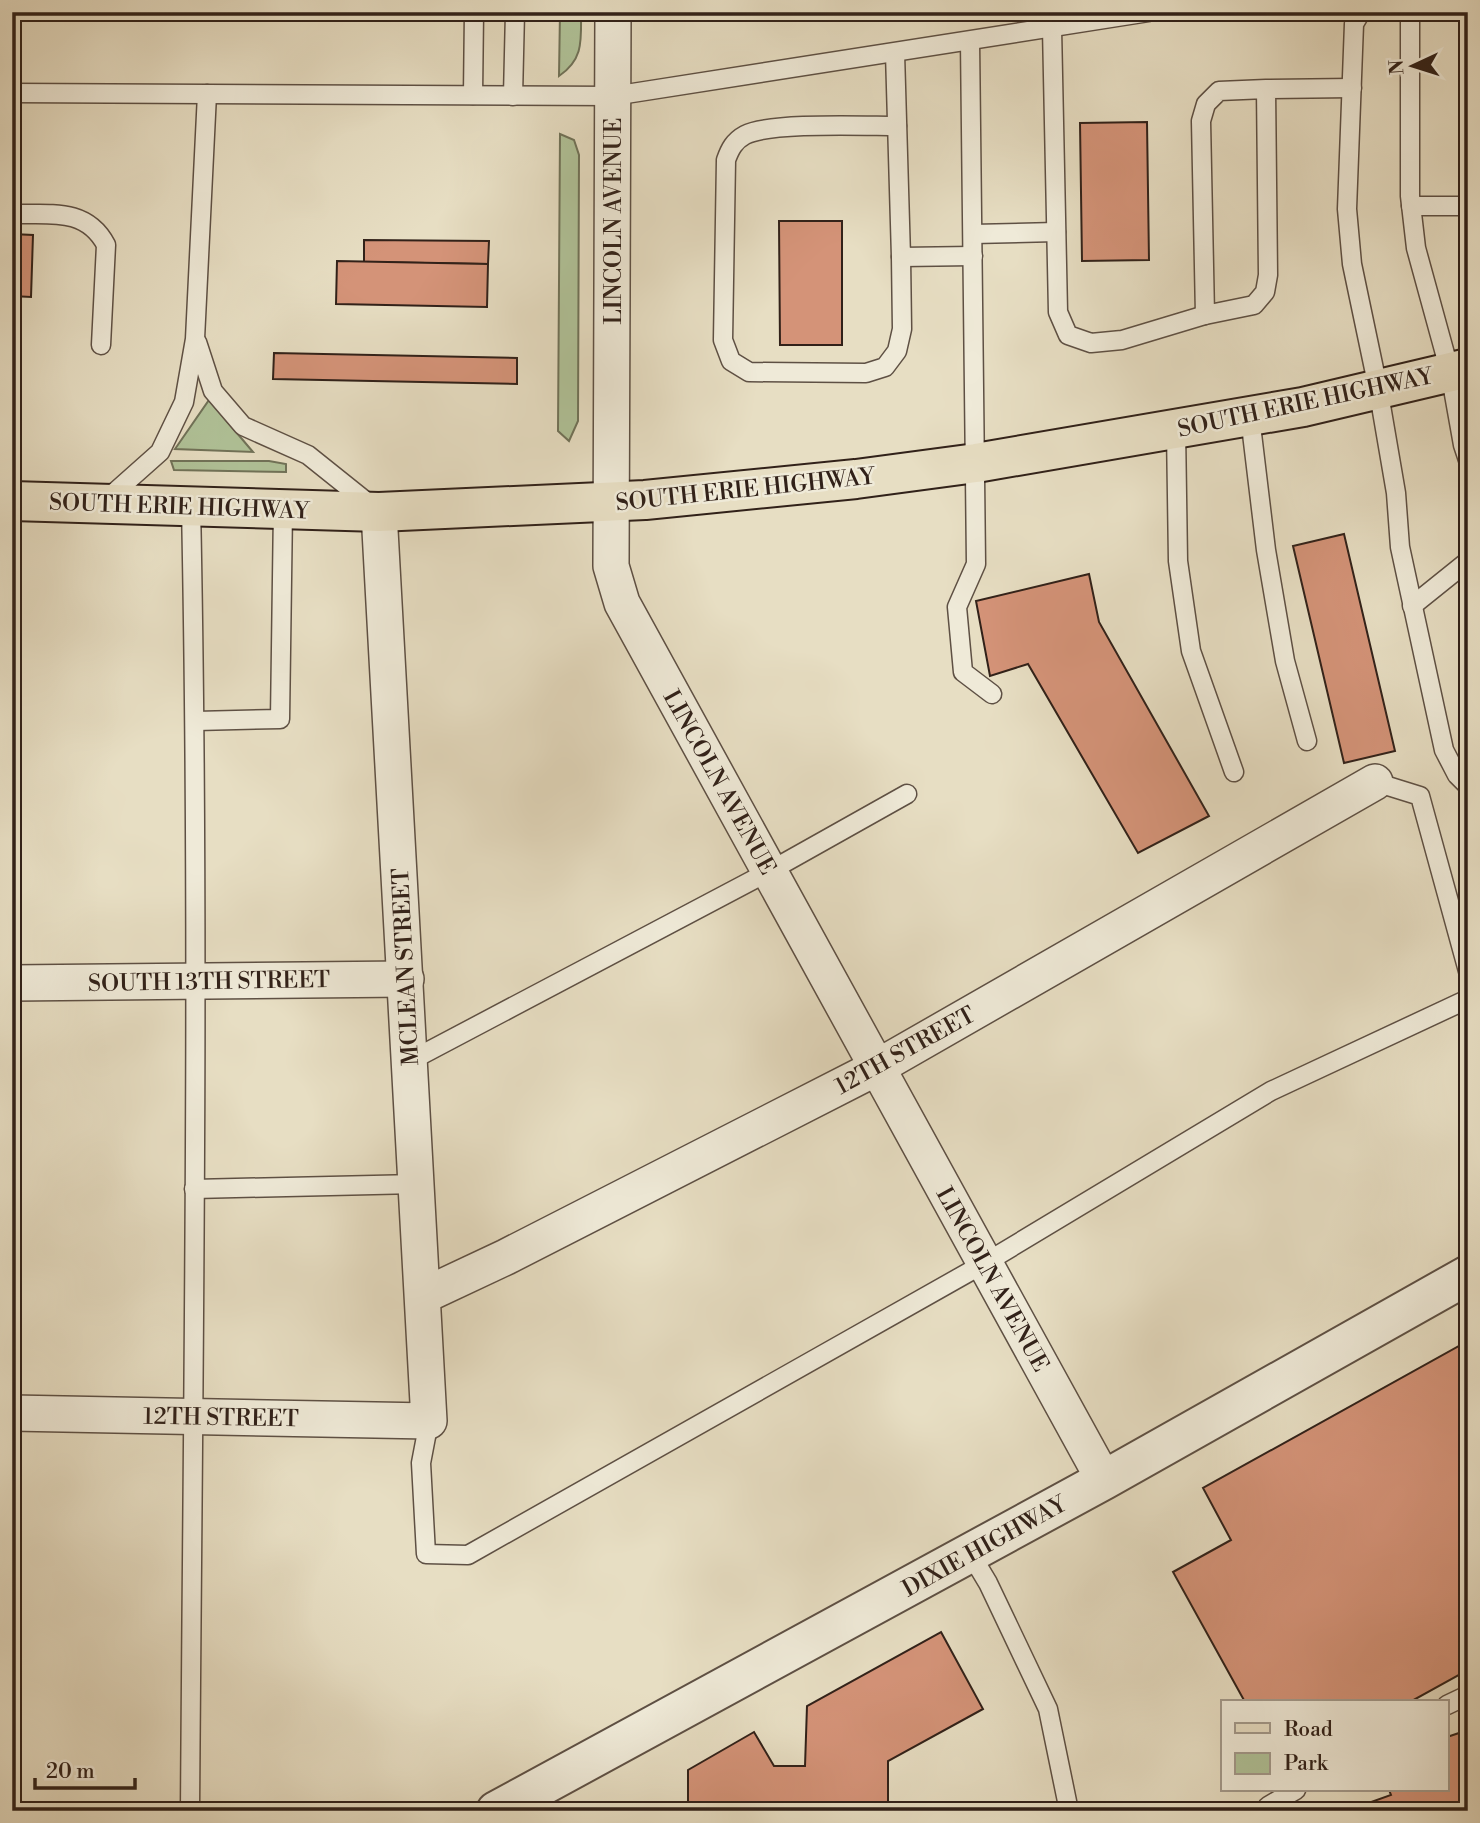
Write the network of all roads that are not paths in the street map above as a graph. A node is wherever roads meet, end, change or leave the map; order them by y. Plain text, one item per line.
1 (474, 12) edge
2 (515, 12) edge
3 (613, 12) edge
4 (1149, 12) edge
5 (1361, 12) edge
6 (1410, 12) edge
7 (1052, 28) junction
8 (970, 41) junction
9 (895, 54) junction
10 (1352, 88) junction
11 (1266, 89) junction
12 (12, 93) edge
13 (207, 94) junction
14 (473, 96) junction
15 (513, 96) junction
16 (613, 96) junction
17 (897, 126) junction
18 (1411, 206) junction
19 (1468, 206) edge
20 (12, 214) edge
21 (1056, 232) junction
22 (973, 234) junction
23 (973, 256) junction
24 (901, 257) junction
25 (1205, 315) junction
26 (195, 339) junction
27 (101, 345) dead end
28 (1459, 370) edge
29 (1378, 388) junction
30 (1250, 417) junction
31 (1176, 430) junction
32 (1468, 460) edge
33 (976, 463) junction
34 (12, 501) edge
35 (611, 503) junction
36 (102, 504) junction
37 (191, 506) junction
38 (284, 509) junction
39 (379, 512) junction
40 (1468, 561) edge
41 (1412, 606) junction
42 (992, 694) dead end
43 (196, 721) junction
44 (1307, 741) dead end
45 (1234, 772) dead end
46 (1375, 782) joint
47 (1468, 786) edge
48 (907, 794) dead end
49 (768, 872) junction
50 (1468, 971) edge
51 (406, 979) junction
52 (195, 981) junction
53 (12, 983) edge
54 (1468, 999) edge
55 (410, 1061) junction
56 (876, 1068) junction
57 (417, 1184) junction
58 (194, 1189) junction
59 (985, 1262) junction
60 (1468, 1275) edge
61 (423, 1296) junction
62 (12, 1413) edge
63 (193, 1416) junction
64 (429, 1421) junction
65 (1104, 1480) junction
66 (970, 1553) junction
67 (1468, 1695) edge
68 (1448, 1705) edge
69 (1293, 1792) edge
70 (1265, 1809) edge
71 (190, 1811) edge
72 (496, 1811) edge
73 (1069, 1811) edge

1 - 14 lane
2 - 15 lane
3 - 16 street, LINCOLN AVENUE
4 - 7 lane
5 - 10 lane
6 - 18 lane
7 - 8 lane
7 - 21 lane
8 - 9 lane
8 - 22 lane
9 - 16 lane
9 - 17 lane
10 - 11 lane
10 - 29 lane
11 - 25 lane
11 - 25 lane
12 - 13 lane
13 - 14 lane
13 - 26 lane
14 - 15 lane
15 - 16 lane
16 - 35 street, LINCOLN AVENUE
17 - 24 lane
17 - 24 lane
18 - 19 lane
18 - 28 lane
20 - 27 lane
21 - 22 lane
21 - 25 lane
22 - 23 lane
23 - 24 lane
23 - 33 lane
26 - 36 lane
26 - 39 lane
28 - 29 main road, SOUTH ERIE HIGHWAY
28 - 32 lane
29 - 30 main road, SOUTH ERIE HIGHWAY
29 - 41 lane
30 - 31 main road, SOUTH ERIE HIGHWAY
30 - 44 lane
31 - 33 main road, SOUTH ERIE HIGHWAY
31 - 45 lane
33 - 35 main road, SOUTH ERIE HIGHWAY
33 - 42 lane
34 - 36 main road, SOUTH ERIE HIGHWAY
35 - 39 main road, SOUTH ERIE HIGHWAY
35 - 49 street, LINCOLN AVENUE
36 - 37 main road, SOUTH ERIE HIGHWAY
37 - 38 main road, SOUTH ERIE HIGHWAY
37 - 43 lane
38 - 39 main road, SOUTH ERIE HIGHWAY
38 - 43 lane
39 - 51 street, MCLEAN STREET
40 - 41 lane
41 - 47 lane
43 - 52 lane
46 - 50 lane
46 - 56 street, 12TH STREET
48 - 49 lane
49 - 55 lane
49 - 56 street, LINCOLN AVENUE
51 - 52 street, SOUTH 13TH STREET
51 - 55 street, MCLEAN STREET
52 - 53 street, SOUTH 13TH STREET
52 - 58 lane
54 - 59 lane
55 - 57 street, MCLEAN STREET
56 - 59 street, LINCOLN AVENUE
56 - 61 street, 12TH STREET
57 - 58 lane
57 - 61 street, MCLEAN STREET
58 - 63 lane
59 - 64 lane
59 - 65 street, LINCOLN AVENUE
60 - 65 street, DIXIE HIGHWAY
61 - 64 street, MCLEAN STREET
62 - 63 street, 12TH STREET
63 - 64 street, 12TH STREET
63 - 71 lane
65 - 66 street, DIXIE HIGHWAY
66 - 72 street, DIXIE HIGHWAY
66 - 73 lane
67 - 68 lane
69 - 70 lane

